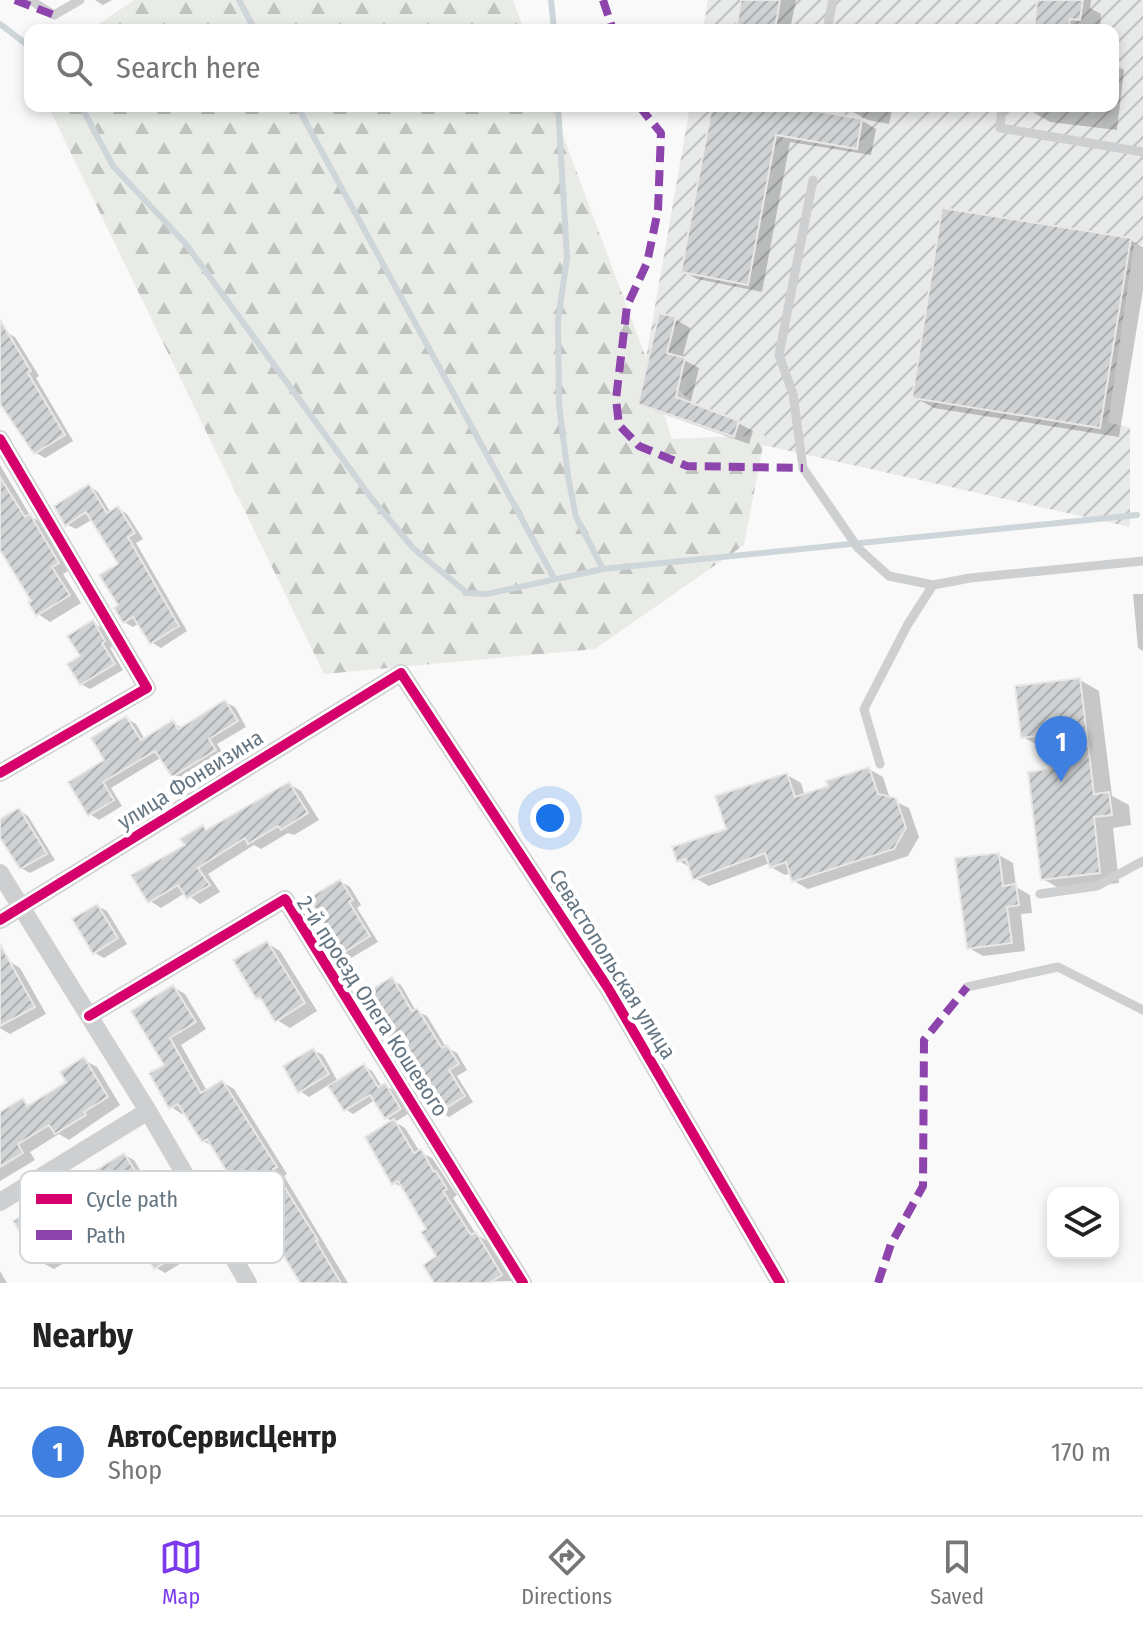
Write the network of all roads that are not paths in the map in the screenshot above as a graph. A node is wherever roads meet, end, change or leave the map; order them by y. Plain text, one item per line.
1 (30, 0) edge
2 (80, 0) edge
3 (833, 0) edge
4 (828, 24) edge
5 (1001, 112) edge
6 (1143, 152) edge
7 (813, 180) dead end
8 (0, 439) edge
9 (1143, 561) edge
10 (933, 585) junction
11 (401, 673) joint
12 (880, 764) dead end
13 (0, 773) edge
14 (1143, 861) edge
15 (0, 873) edge
16 (1040, 894) dead end
17 (21, 907) junction
18 (0, 920) edge
19 (967, 987) dead end
20 (1143, 1010) edge
21 (89, 1016) junction
22 (148, 1111) junction
23 (50, 1171) edge
24 (183, 1171) edge
25 (20, 1190) edge
26 (0, 1202) edge
27 (236, 1263) edge
28 (248, 1283) edge
29 (523, 1283) edge
30 (780, 1283) edge

1 - 2 lane
3 - 4 lane
5 - 6 lane
7 - 10 lane
8 - 13 street
9 - 10 lane
10 - 12 lane
11 - 17 street, улица Фонвизина
11 - 30 street, Севастопольская улица
14 - 16 lane
15 - 17 street
17 - 18 street, улица Фонвизина
17 - 21 street
19 - 20 lane
21 - 22 street
21 - 29 street, 2-й проезд Олега Кошевого
22 - 23 street
22 - 24 street
25 - 26 street
27 - 28 street

